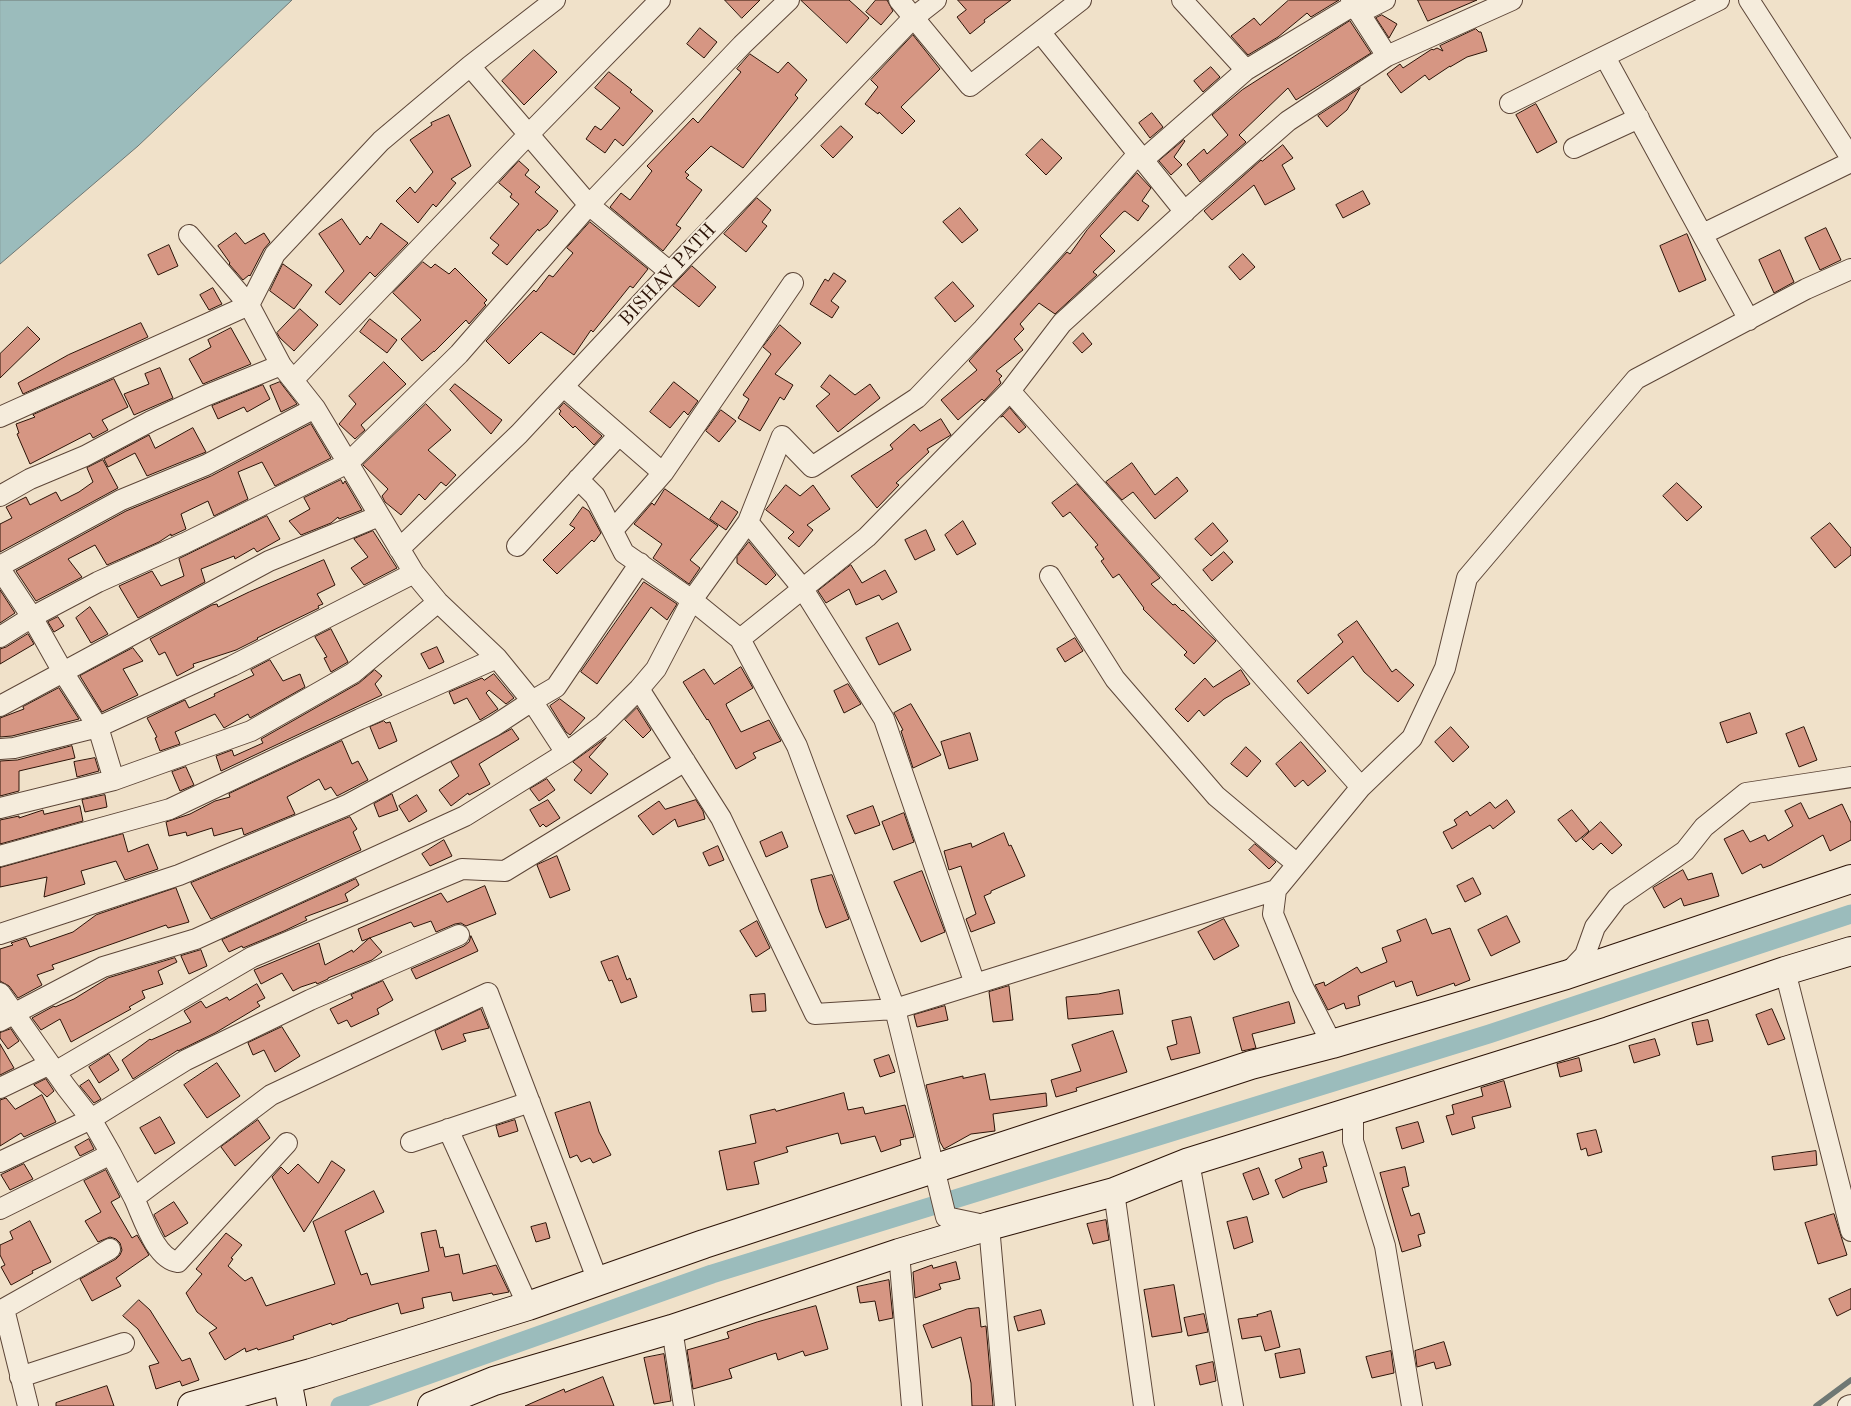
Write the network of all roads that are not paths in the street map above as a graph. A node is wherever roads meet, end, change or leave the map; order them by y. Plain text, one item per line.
1 (555, 0) edge
2 (660, 0) edge
3 (789, 0) edge
4 (899, 0) edge
5 (936, 0) edge
6 (1081, 0) edge
7 (1182, 0) edge
8 (1385, 0) edge
9 (1512, 0) edge
10 (1719, 0) edge
11 (1749, 0) edge
12 (1355, 6) edge
13 (913, 18) junction
14 (1040, 32) junction
15 (1388, 56) junction
16 (1605, 57) junction
17 (470, 66) junction
18 (1246, 70) junction
19 (1510, 103) dead end
20 (1639, 118) junction
21 (529, 134) junction
22 (1574, 148) dead end
23 (1140, 157) junction
24 (1851, 158) edge
25 (1851, 162) edge
26 (589, 205) junction
27 (1185, 212) junction
28 (1703, 234) junction
29 (189, 235) dead end
30 (1851, 269) edge
31 (670, 272) junction
32 (793, 283) dead end
33 (249, 305) junction
34 (1749, 320) junction
35 (287, 372) junction
36 (564, 387) junction
37 (1010, 391) junction
38 (315, 408) junction
39 (0, 417) edge
40 (618, 435) junction
41 (348, 463) junction
42 (663, 473) junction
43 (578, 479) junction
44 (0, 496) edge
45 (379, 516) junction
46 (748, 522) junction
47 (612, 530) junction
48 (517, 546) dead end
49 (399, 549) junction
50 (640, 563) junction
51 (0, 568) edge
52 (414, 573) junction
53 (1050, 576) dead end
54 (803, 590) junction
55 (692, 600) junction
56 (438, 602) junction
57 (32, 617) junction
58 (0, 637) edge
59 (740, 639) junction
60 (497, 658) junction
61 (63, 672) junction
62 (639, 689) junction
63 (532, 701) junction
64 (0, 706) edge
65 (98, 727) junction
66 (0, 749) edge
67 (566, 753) junction
68 (685, 761) junction
69 (1851, 778) edge
70 (114, 780) junction
71 (1361, 787) junction
72 (0, 808) edge
73 (0, 856) edge
74 (1297, 864) junction
75 (1851, 879) edge
76 (1276, 890) junction
77 (0, 934) edge
78 (459, 935) dead end
79 (1851, 951) edge
80 (1785, 971) junction
81 (1566, 975) junction
82 (975, 984) junction
83 (0, 993) edge
84 (895, 1009) junction
85 (8, 1018) edge
86 (1332, 1044) junction
87 (52, 1068) junction
88 (0, 1088) edge
89 (530, 1102) junction
90 (1353, 1111) junction
91 (91, 1119) junction
92 (448, 1129) junction
93 (411, 1142) dead end
94 (287, 1143) dead end
95 (111, 1154) junction
96 (0, 1162) edge
97 (1189, 1162) junction
98 (937, 1180) junction
99 (1114, 1192) junction
100 (134, 1198) junction
101 (0, 1209) edge
102 (989, 1226) junction
103 (1851, 1230) edge
104 (110, 1249) dead end
105 (899, 1253) junction
106 (598, 1281) junction
107 (528, 1306) junction
108 (2, 1310) edge
109 (672, 1329) junction
110 (124, 1343) dead end
111 (20, 1376) junction
112 (290, 1395) edge
113 (28, 1406) edge
114 (192, 1406) edge
115 (432, 1406) edge
116 (684, 1406) edge
117 (912, 1406) edge
118 (1005, 1406) edge
119 (1144, 1406) edge
120 (1233, 1406) edge
121 (1412, 1406) edge

1 - 17 street
2 - 21 street
3 - 26 street
4 - 13 street
5 - 13 street, BISHAV PATH
6 - 14 street
7 - 18 street
8 - 12 street
9 - 15 street
10 - 16 street
11 - 24 street
12 - 15 street
12 - 18 street
13 - 14 street
13 - 31 street, BISHAV PATH
14 - 23 street
15 - 27 street
16 - 19 street
16 - 20 street
17 - 21 street
17 - 33 street
18 - 23 street
20 - 22 street
20 - 28 street
21 - 26 street
21 - 35 street
23 - 27 street
23 - 46 street
25 - 28 street
26 - 31 street
26 - 41 street
27 - 37 street
28 - 34 street
29 - 33 street
30 - 34 street
31 - 36 street, BISHAV PATH
32 - 42 street
33 - 35 street
33 - 39 street
34 - 71 street
35 - 38 street
35 - 44 street
36 - 40 street
36 - 49 street, BISHAV PATH
37 - 54 street
37 - 71 street
38 - 41 street
38 - 51 street
40 - 42 street
40 - 43 street
41 - 45 street
41 - 57 street
42 - 47 street
43 - 47 street
43 - 48 street
45 - 49 street
45 - 61 street
46 - 54 street
46 - 55 street
47 - 50 street
49 - 52 street
50 - 55 street
50 - 63 street
51 - 57 street
52 - 56 street
52 - 65 street
53 - 74 street
54 - 59 street
54 - 82 street
55 - 59 street
55 - 62 street
56 - 60 street
56 - 70 street
57 - 58 street
57 - 61 street
59 - 84 street
60 - 63 street
60 - 73 street
61 - 64 street
61 - 65 street
62 - 67 street
62 - 68 street
63 - 67 street
63 - 77 street
65 - 66 street
65 - 70 street
67 - 85 street
68 - 84 street
68 - 87 street
69 - 81 street
70 - 72 street
71 - 74 street
74 - 76 street
75 - 81 main road
76 - 82 street
76 - 86 street
78 - 91 street
79 - 80 main road
80 - 90 main road
80 - 103 street
81 - 86 main road
82 - 84 street
83 - 85 street
84 - 98 street
85 - 87 street
86 - 98 main road
87 - 88 street
87 - 91 street
89 - 92 street
89 - 100 street
89 - 106 street
90 - 97 main road
90 - 121 street
91 - 95 street
91 - 96 street
92 - 93 street
92 - 107 street
94 - 100 street
95 - 100 street
95 - 101 street
97 - 99 main road
97 - 120 street
98 - 102 street
98 - 106 main road
99 - 102 main road
99 - 119 street
102 - 105 main road
102 - 118 street
104 - 108 street
105 - 109 main road
105 - 117 street
106 - 107 main road
107 - 112 main road
108 - 111 street
109 - 115 main road
109 - 116 street
110 - 111 street
111 - 113 street
112 - 114 main road

